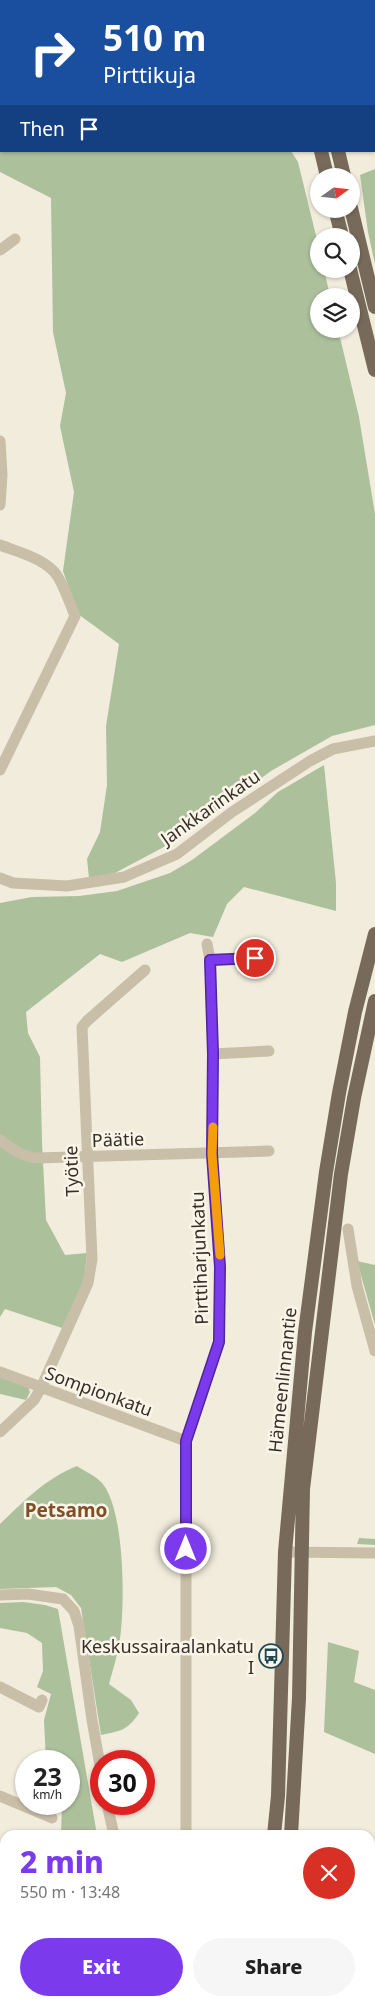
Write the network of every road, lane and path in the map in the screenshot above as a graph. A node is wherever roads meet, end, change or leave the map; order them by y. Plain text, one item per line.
1 (321, 152) edge
2 (338, 152) edge
3 (325, 168) edge
4 (342, 168) edge
5 (353, 218) edge
6 (15, 239) dead end
7 (0, 250) edge
8 (352, 278) edge
9 (375, 307) edge
10 (375, 370) edge
11 (0, 441) edge
12 (0, 505) edge
13 (0, 545) edge
14 (375, 741) edge
15 (0, 770) edge
16 (0, 878) edge
17 (375, 934) edge
18 (207, 944) dead end
19 (270, 959) dead end
20 (210, 960) junction
21 (145, 970) dead end
22 (375, 1001) edge
23 (269, 1051) dead end
24 (213, 1054) junction
25 (0, 1140) edge
26 (269, 1151) dead end
27 (212, 1154) junction
28 (88, 1157) junction
29 (348, 1229) dead end
30 (375, 1351) edge
31 (0, 1372) edge
32 (41, 1388) junction
33 (0, 1432) edge
34 (186, 1441) junction
35 (285, 1552) junction
36 (302, 1552) junction
37 (375, 1553) edge
38 (0, 1595) edge
39 (0, 1687) edge
40 (42, 1700) dead end
41 (97, 1750) edge
42 (0, 1796) edge
43 (109, 1815) edge
44 (52, 1818) dead end
45 (113, 1830) edge
46 (186, 1830) edge
47 (274, 1830) edge
48 (291, 1830) edge

1 - 3 main road
2 - 4 main road
5 - 9 main road
6 - 7 street
8 - 10 main road
11 - 12 street
13 - 15 street
14 - 16 street, Jankkarinkatu
17 - 35 main road, Hämeenlinnantie
18 - 20 street, Pirttiharjunkatu
19 - 20 street
20 - 24 street, Pirttiharjunkatu
21 - 28 street, Työtie
22 - 36 main road, Hämeenlinnantie
23 - 24 street
24 - 27 street, Pirttiharjunkatu
25 - 28 street, Päätie
26 - 27 street, Päätie
27 - 28 street, Päätie
27 - 34 street, Pirttiharjunkatu
28 - 32 street, Työtie
29 - 30 street
31 - 32 street, Sompionkatu
32 - 33 street, Työtie
32 - 34 street, Sompionkatu
34 - 46 street, Pirttiharjunkatu
35 - 36 street
35 - 47 main road, Hämeenlinnantie
36 - 37 street
36 - 48 main road, Hämeenlinnantie
38 - 41 street
39 - 40 street
42 - 44 street
43 - 45 street

